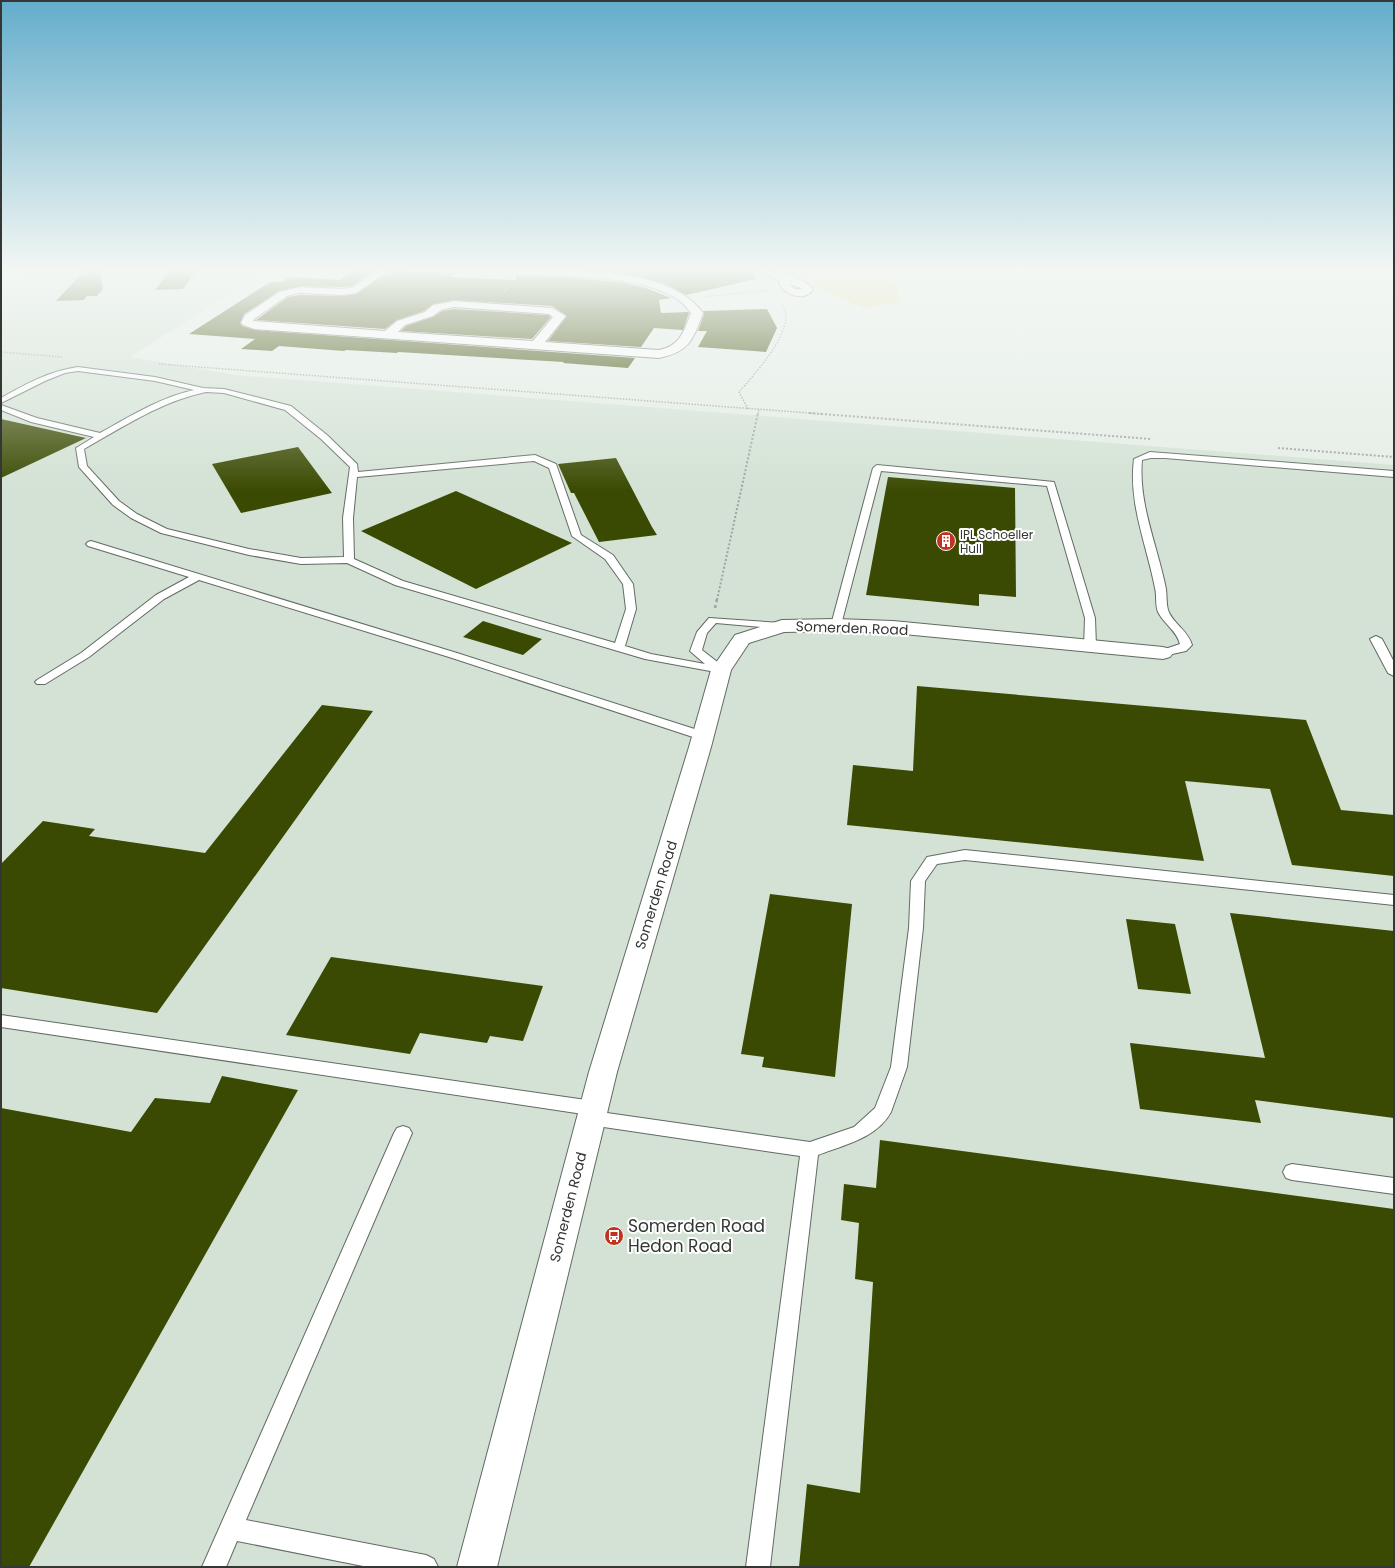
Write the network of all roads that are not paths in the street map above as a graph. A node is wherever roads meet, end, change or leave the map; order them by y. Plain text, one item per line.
1 (524, 344) edge
2 (682, 344) edge
3 (536, 345) joint
4 (206, 390) junction
5 (1, 401) edge
6 (1, 407) edge
7 (101, 436) junction
8 (1394, 474) edge
9 (353, 475) junction
10 (91, 544) dead end
11 (349, 560) junction
12 (198, 577) junction
13 (836, 624) junction
14 (782, 626) junction
15 (1376, 639) dead end
16 (1090, 647) junction
17 (619, 648) junction
18 (1163, 653) joint
19 (721, 670) junction
20 (1394, 673) edge
21 (41, 682) dead end
22 (703, 736) junction
23 (1394, 900) edge
24 (1, 1021) edge
25 (592, 1113) junction
26 (403, 1133) dead end
27 (810, 1150) junction
28 (1292, 1172) dead end
29 (1394, 1186) edge
30 (231, 1528) junction
31 (214, 1567) edge
32 (426, 1567) edge
33 (477, 1567) edge
34 (758, 1567) edge

1 - 3 street
2 - 3 street
4 - 5 lane
4 - 7 lane
4 - 9 lane
6 - 7 lane
7 - 11 lane
8 - 18 lane
9 - 11 lane
9 - 17 lane
10 - 12 lane
11 - 17 lane
12 - 21 lane
12 - 22 lane
13 - 14 street, Somerden Road
13 - 16 street, Somerden Road
13 - 16 lane
14 - 19 street, Somerden Road
14 - 19 lane
15 - 20 lane
16 - 18 street, Somerden Road
17 - 19 lane
19 - 22 street, Somerden Road
22 - 25 street, Somerden Road
23 - 27 lane
24 - 25 lane
25 - 27 lane
25 - 33 street, Somerden Road
26 - 30 lane
27 - 34 lane
28 - 29 lane
30 - 31 lane
30 - 32 lane

